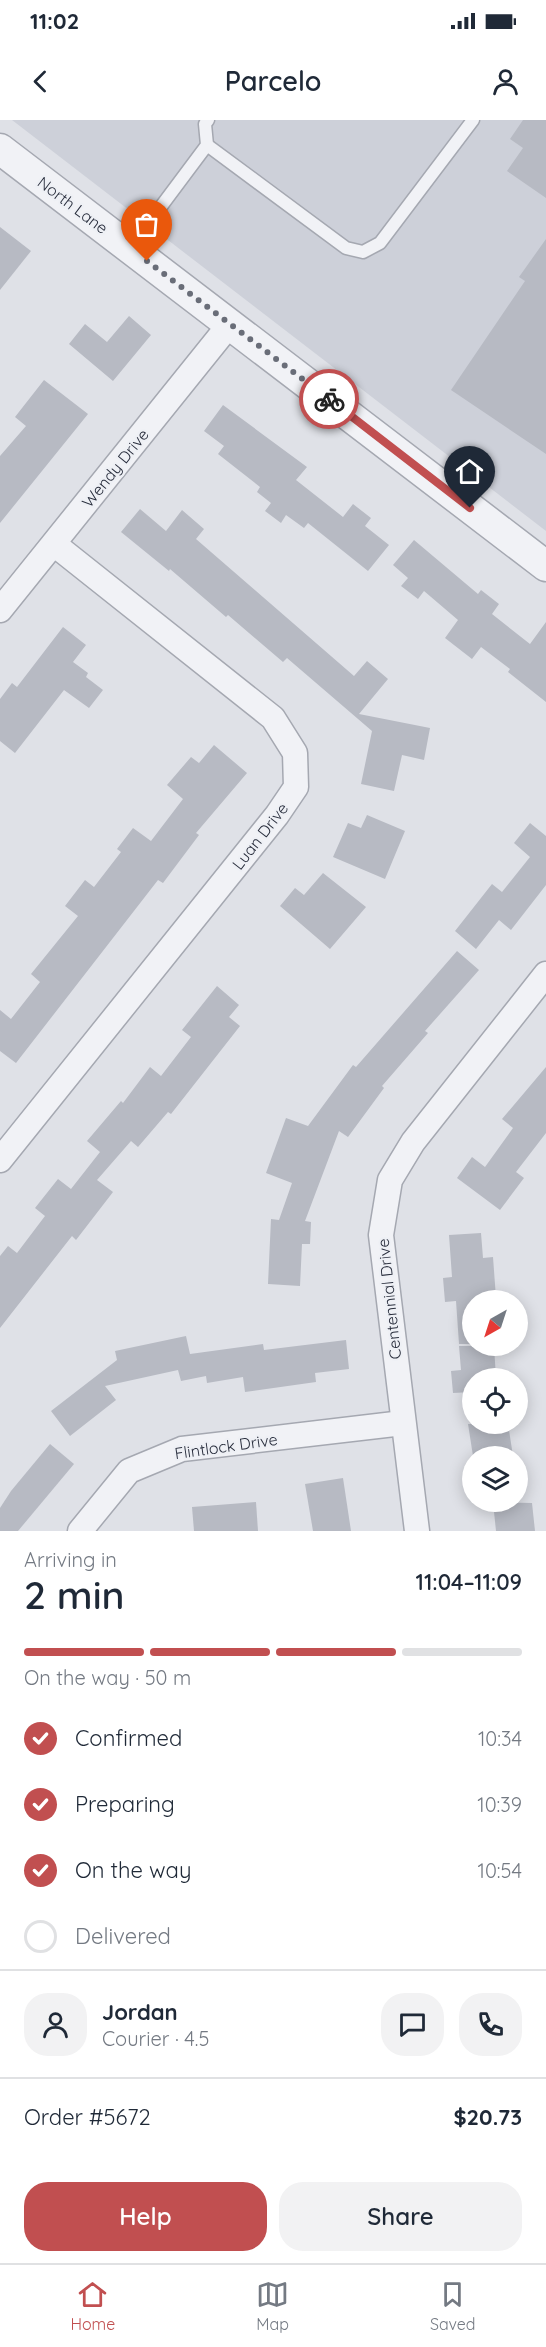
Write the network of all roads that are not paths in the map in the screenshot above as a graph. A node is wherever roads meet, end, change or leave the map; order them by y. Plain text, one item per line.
1 (208, 120) edge
2 (473, 120) edge
3 (207, 145) junction
4 (0, 149) edge
5 (130, 248) junction
6 (230, 324) junction
7 (54, 544) junction
8 (546, 566) edge
9 (0, 610) edge
10 (546, 974) edge
11 (0, 1160) edge
12 (403, 1423) junction
13 (80, 1531) edge
14 (417, 1531) edge

1 - 3 lane
2 - 3 lane
3 - 5 lane
4 - 5 street, North Lane
5 - 6 street, North Lane
6 - 7 street, Wendy Drive
6 - 8 street, North Lane
7 - 9 street, Wendy Drive
7 - 11 street, Luan Drive
10 - 12 street, Centennial Drive
12 - 13 street, Flintlock Drive
12 - 14 street, Centennial Drive

